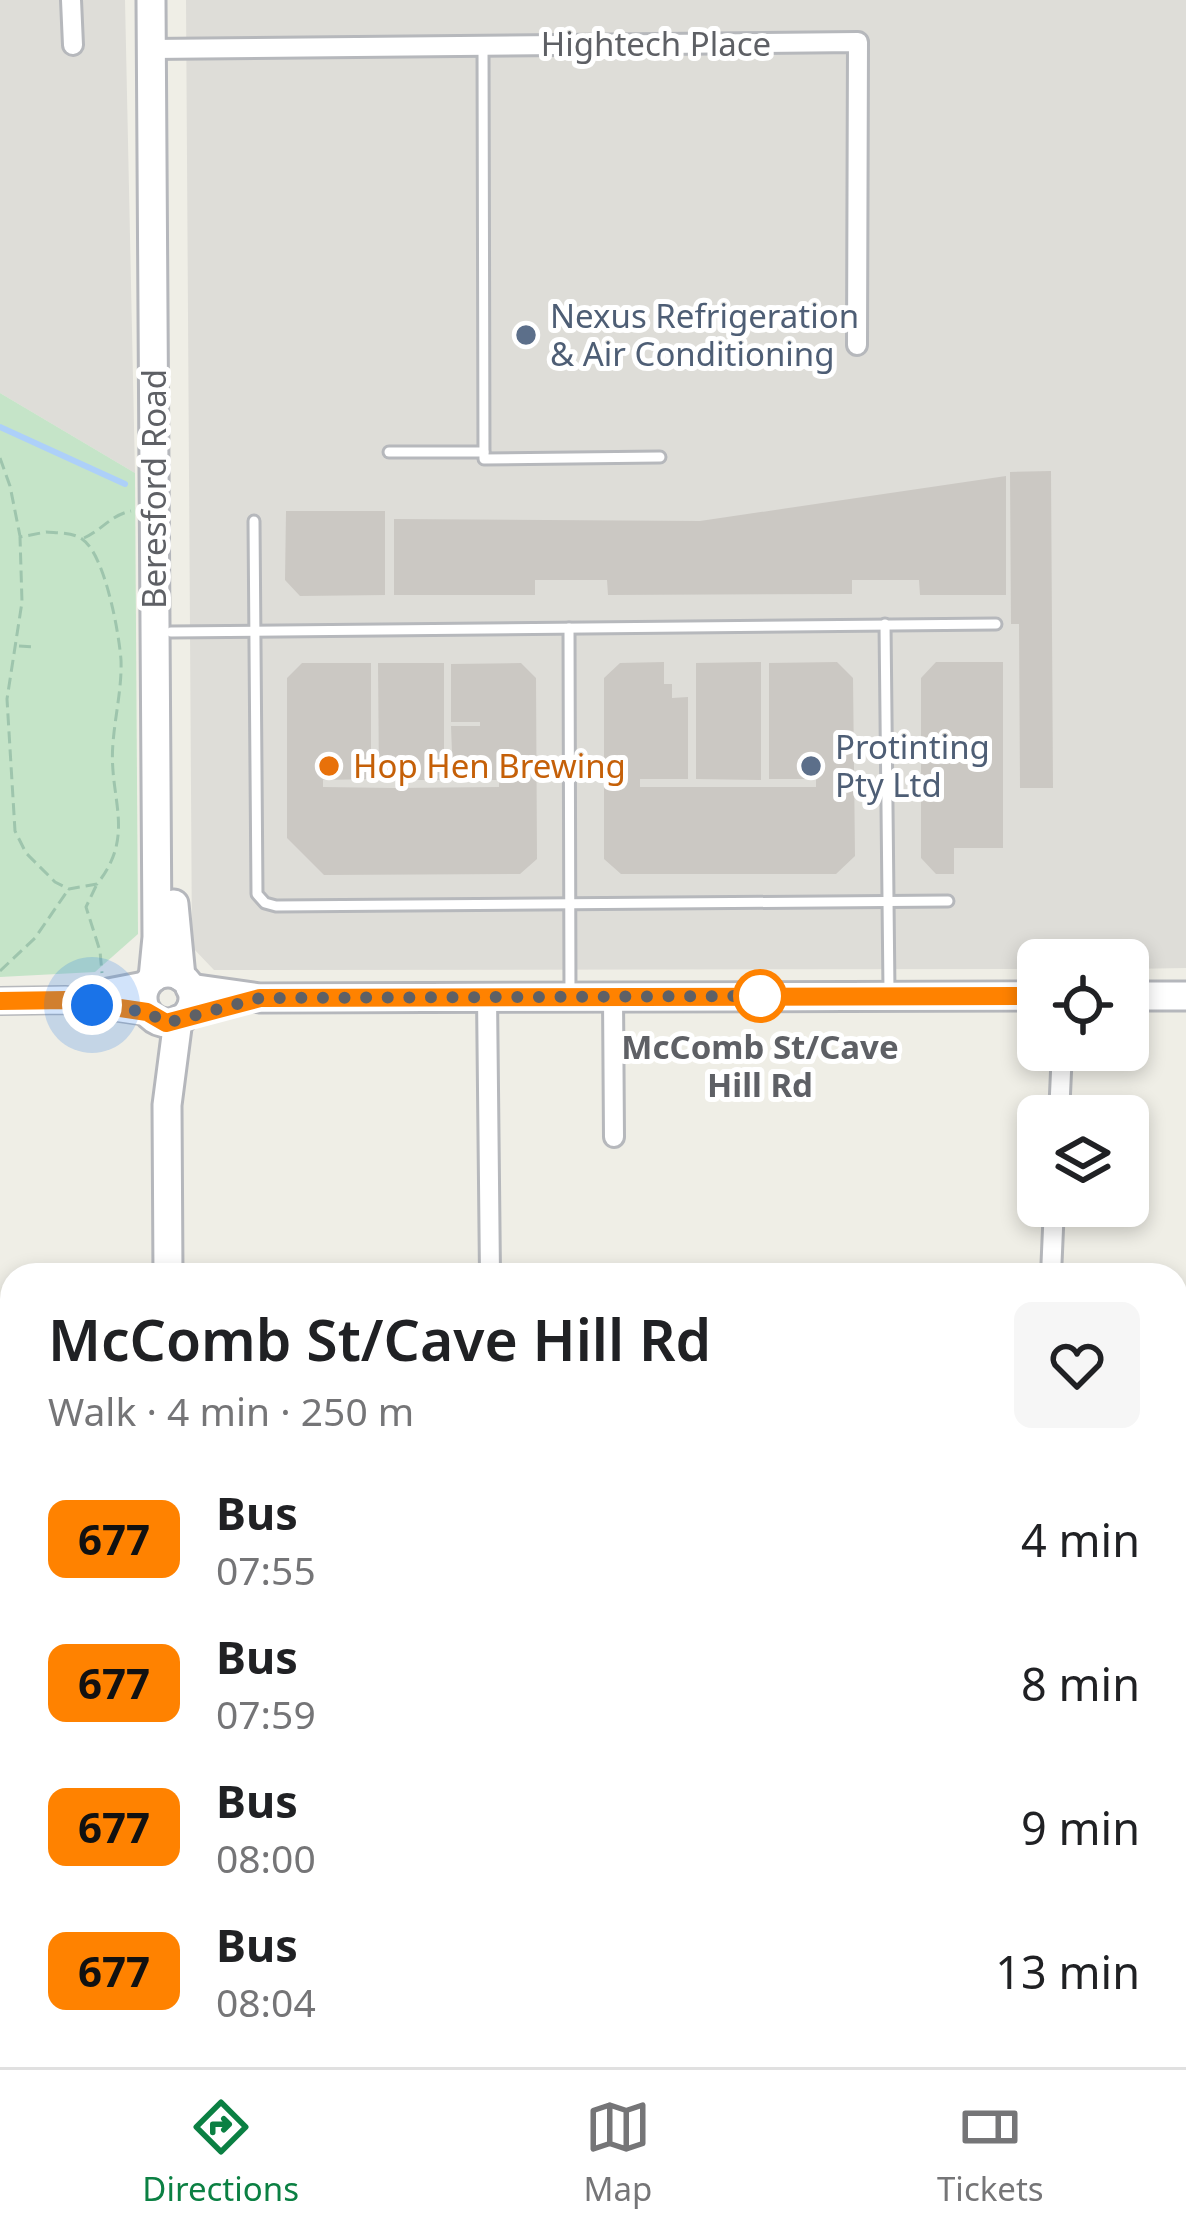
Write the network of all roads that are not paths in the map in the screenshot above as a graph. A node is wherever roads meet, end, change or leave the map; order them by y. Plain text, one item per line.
1 (71, 0) edge
2 (151, 0) edge
3 (168, 0) edge
4 (73, 45) dead end
5 (483, 45) junction
6 (160, 49) junction
7 (857, 345) dead end
8 (389, 452) dead end
9 (484, 452) junction
10 (660, 457) dead end
11 (254, 521) dead end
12 (885, 624) junction
13 (996, 624) dead end
14 (569, 628) junction
15 (256, 630) junction
16 (172, 632) junction
17 (949, 901) dead end
18 (886, 902) junction
19 (571, 904) junction
20 (488, 996) junction
21 (571, 996) junction
22 (889, 996) junction
23 (1017, 996) edge
24 (1149, 996) edge
25 (1186, 996) edge
26 (613, 997) junction
27 (167, 999) junction
28 (66, 1000) junction
29 (0, 1001) edge
30 (614, 1137) dead end
31 (1053, 1227) edge
32 (168, 1263) edge
33 (490, 1263) edge
34 (1052, 1263) edge

1 - 4 street
2 - 6 main road, Beresford Road
3 - 6 main road, Beresford Road
5 - 6 street, Hightech Place
5 - 7 street, Hightech Place
5 - 9 lane
6 - 16 main road, Beresford Road
6 - 27 main road, Beresford Road
8 - 9 lane
9 - 10 lane
11 - 15 lane
12 - 13 lane
12 - 14 lane
12 - 18 lane
14 - 15 lane
14 - 19 lane
15 - 16 lane
15 - 19 lane
16 - 27 main road, Beresford Road
17 - 18 lane
18 - 19 lane
18 - 22 lane
19 - 21 lane
20 - 21 main road
20 - 27 main road
20 - 33 street
21 - 26 main road
22 - 23 main road
22 - 26 main road
24 - 25 main road
26 - 30 street
27 - 28 street
27 - 28 street
27 - 32 main road, Beresford Road
28 - 29 street
31 - 34 street

